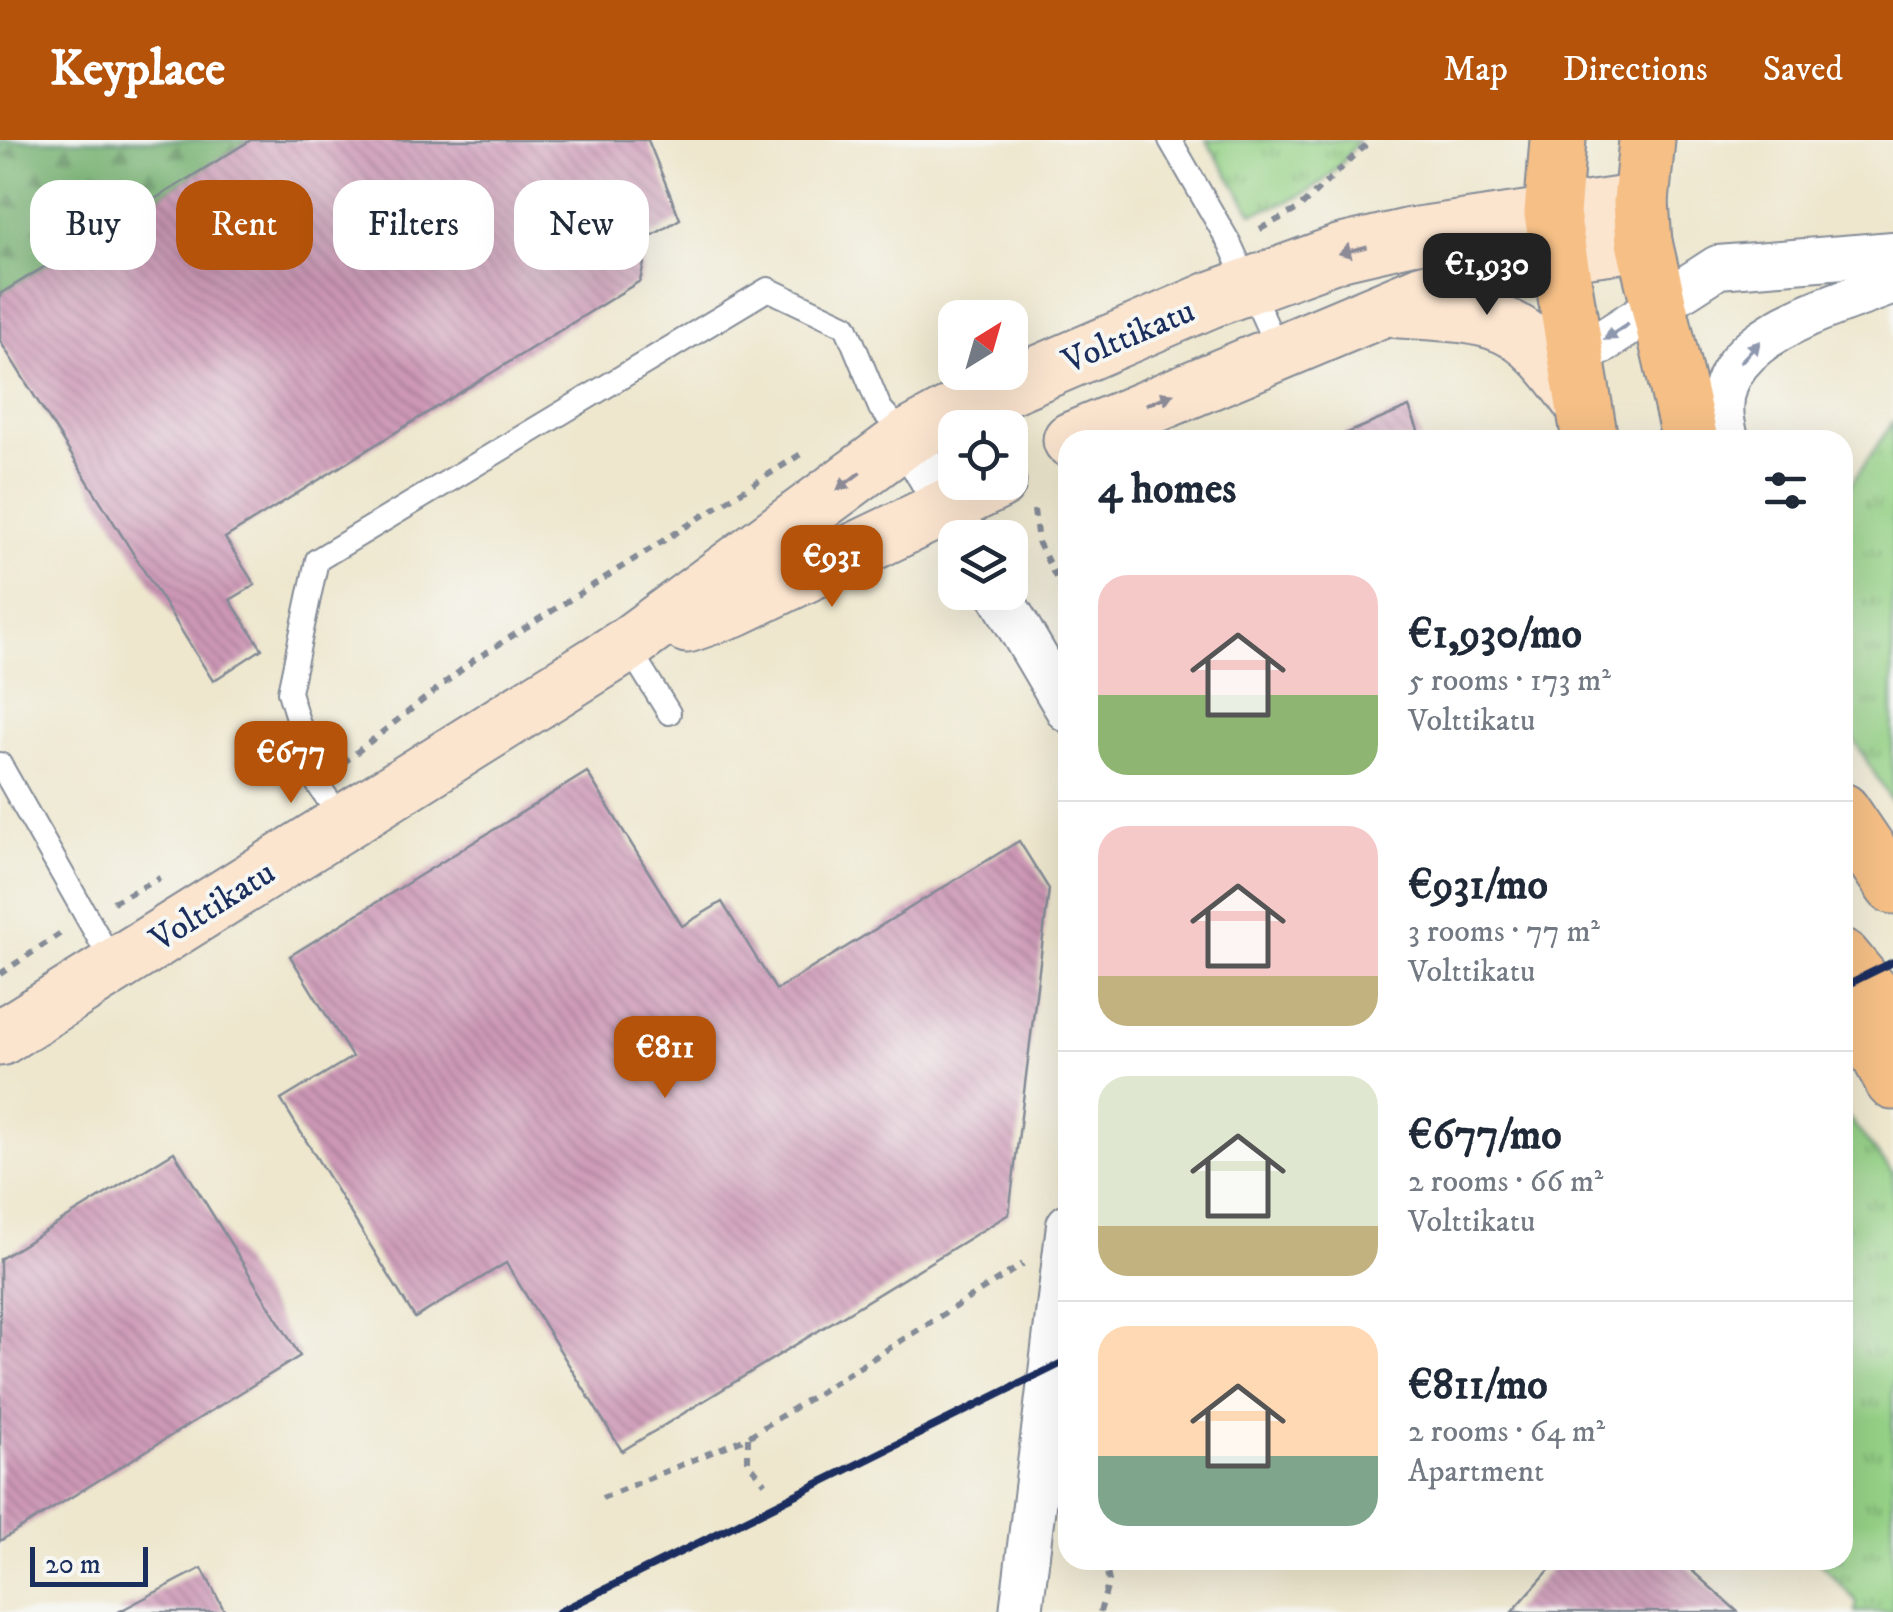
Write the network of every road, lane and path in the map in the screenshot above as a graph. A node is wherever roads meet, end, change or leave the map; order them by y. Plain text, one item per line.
1 (1170, 140) edge
2 (1558, 140) edge
3 (1647, 140) edge
4 (1642, 222) junction
5 (1555, 233) junction
6 (1893, 253) edge
7 (1893, 283) edge
8 (1249, 284) junction
9 (1659, 305) junction
10 (1387, 310) junction
11 (1278, 350) junction
12 (1582, 400) edge
13 (1094, 430) edge
14 (1688, 430) edge
15 (1725, 430) edge
16 (906, 438) junction
17 (1058, 447) edge
18 (804, 452) dead end
19 (1028, 465) edge
20 (1028, 494) edge
21 (982, 500) edge
22 (957, 520) edge
23 (960, 520) edge
24 (938, 530) edge
25 (1058, 581) edge
26 (1009, 610) edge
27 (627, 645) junction
28 (1058, 694) edge
29 (670, 713) dead end
30 (0, 764) edge
31 (330, 803) junction
32 (1853, 827) edge
33 (174, 870) dead end
34 (1893, 886) edge
35 (86, 916) junction
36 (114, 966) junction
37 (1853, 970) edge
38 (0, 974) edge
39 (1853, 1005) edge
40 (1893, 1018) edge
41 (0, 1038) edge
42 (1893, 1082) edge
43 (1058, 1236) edge
44 (1058, 1305) edge
45 (748, 1437) junction
46 (765, 1482) dead end
47 (602, 1498) dead end
48 (1106, 1570) edge
49 (1021, 1612) edge
50 (1100, 1612) edge

1 - 8 lane
2 - 5 main road
3 - 4 main road
4 - 5 main road, Volttikatu
4 - 9 main road
5 -> 8 main road, Volttikatu
5 - 10 main road, Volttikatu
5 - 12 main road
6 - 9 street
15 -> 7 street
8 - 11 lane
8 - 16 main road, Volttikatu
9 -> 12 street
9 - 14 main road
10 - 11 main road, Volttikatu
10 - 12 main road, Volttikatu
13 -> 11 main road, Volttikatu
16 - 22 street
16 -> 27 main road, Volttikatu
16 - 31 lane
17 - 19 main road, Volttikatu
18 - 31 path
20 - 25 path
21 - 23 main road, Volttikatu
24 - 27 main road, Volttikatu
26 - 28 street
27 - 29 lane
27 - 31 main road, Volttikatu
30 - 35 lane
31 - 36 main road, Volttikatu
32 - 34 main road
33 - 35 path
35 - 36 lane
35 - 38 path
36 - 41 main road, Volttikatu
37 - 40 main road
39 - 42 main road
43 - 45 path
44 - 49 street
45 - 46 path
45 - 47 path
48 - 50 path

